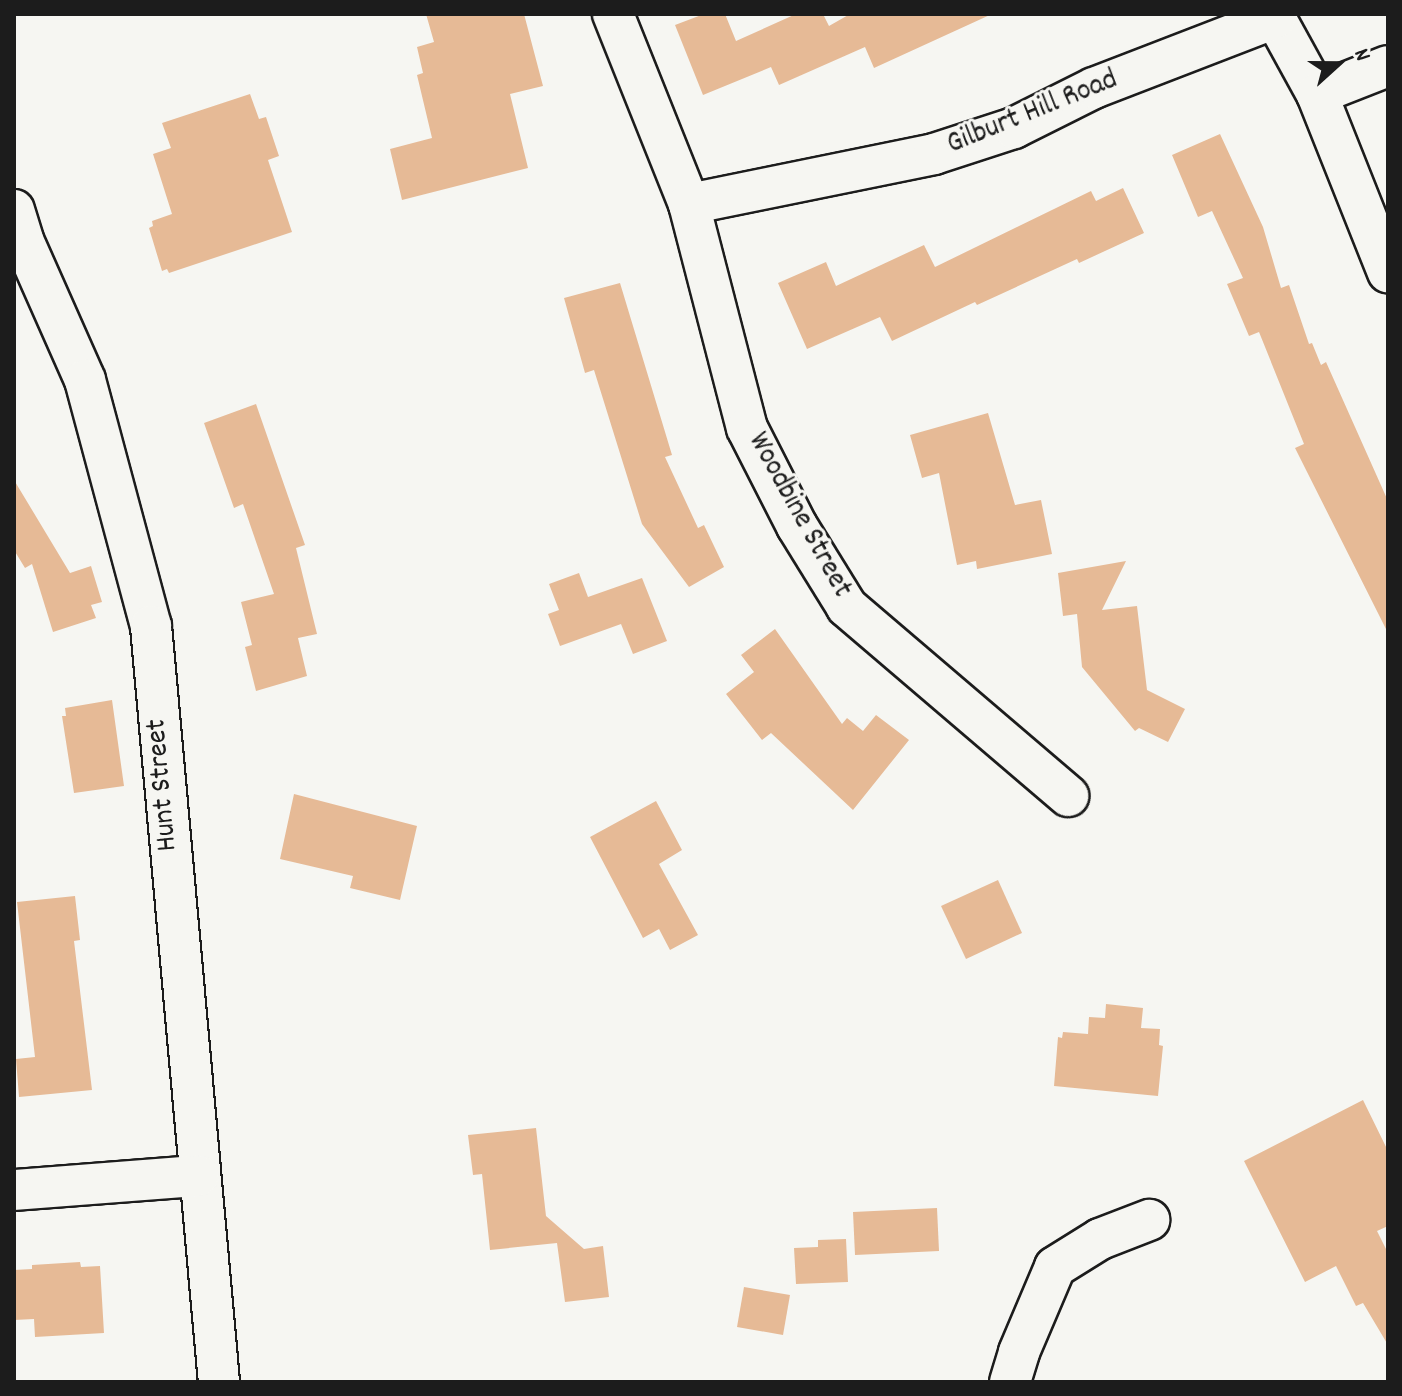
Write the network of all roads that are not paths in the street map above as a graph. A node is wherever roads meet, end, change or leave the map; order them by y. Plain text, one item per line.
1 (613, 14) edge
2 (1274, 16) edge
3 (1388, 66) edge
4 (1317, 94) junction
5 (689, 204) junction
6 (17, 232) edge
7 (1388, 272) edge
8 (1068, 796) dead end
9 (198, 1176) junction
10 (14, 1190) edge
11 (1149, 1220) dead end
12 (219, 1382) edge
13 (1010, 1382) edge

1 - 5 street, Woodbine Street
2 - 4 street
2 - 5 street, Gilburt Hill Road
3 - 4 street
4 - 7 street
5 - 8 street, Woodbine Street
6 - 9 street, Hunt Street
9 - 10 street
9 - 12 street, Hunt Street
11 - 13 street

